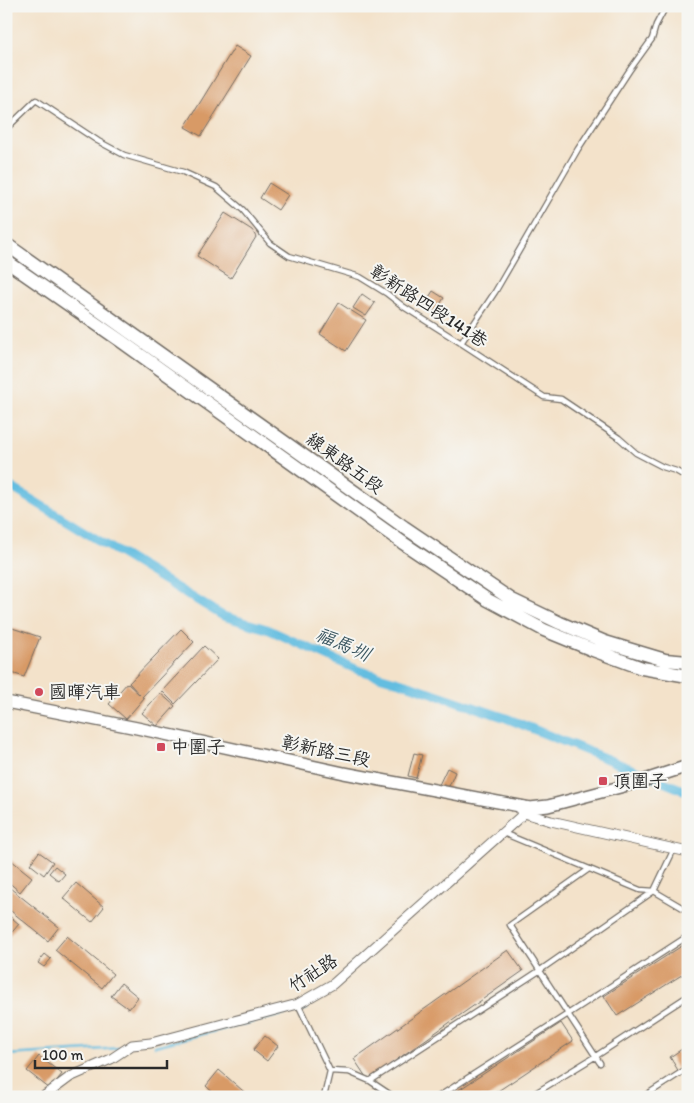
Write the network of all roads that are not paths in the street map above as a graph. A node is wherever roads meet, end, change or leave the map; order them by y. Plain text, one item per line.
1 (666, 6) edge
2 (6, 129) edge
3 (6, 244) edge
4 (6, 261) edge
5 (461, 343) junction
6 (688, 478) edge
7 (688, 662) edge
8 (688, 676) edge
9 (6, 702) edge
10 (687, 766) edge
11 (527, 811) junction
12 (504, 833) junction
13 (674, 849) junction
14 (688, 852) edge
15 (589, 869) junction
16 (654, 891) junction
17 (688, 911) edge
18 (688, 936) edge
19 (539, 971) junction
20 (688, 996) edge
21 (298, 1004) junction
22 (568, 1014) junction
23 (596, 1056) junction
24 (600, 1062) dead end
25 (688, 1068) edge
26 (330, 1071) junction
27 (370, 1081) junction
28 (43, 1097) edge
29 (324, 1097) edge
30 (394, 1097) edge
31 (438, 1097) edge
32 (529, 1097) edge
33 (643, 1097) edge

1 - 5 lane
2 - 5 lane, 彰新路四段141巷
3 - 7 main road, 線東路五段
4 - 8 main road, 線東路五段
5 - 6 lane, 彰新路四段141巷
9 - 11 street, 彰新路三段
10 - 11 street, 彰新路三段
11 - 12 street, 竹社路
11 - 13 street
12 - 15 lane
12 - 21 street, 竹社路
13 - 14 street
13 - 16 lane
15 - 16 lane
15 - 19 lane
16 - 17 lane
16 - 19 lane
18 - 22 lane
19 - 22 lane
19 - 27 lane
20 - 23 lane
21 - 26 lane
21 - 28 street, 竹社路
22 - 23 lane
22 - 31 lane
23 - 24 lane
23 - 32 lane
25 - 33 lane
26 - 27 lane
26 - 29 lane
27 - 30 lane

